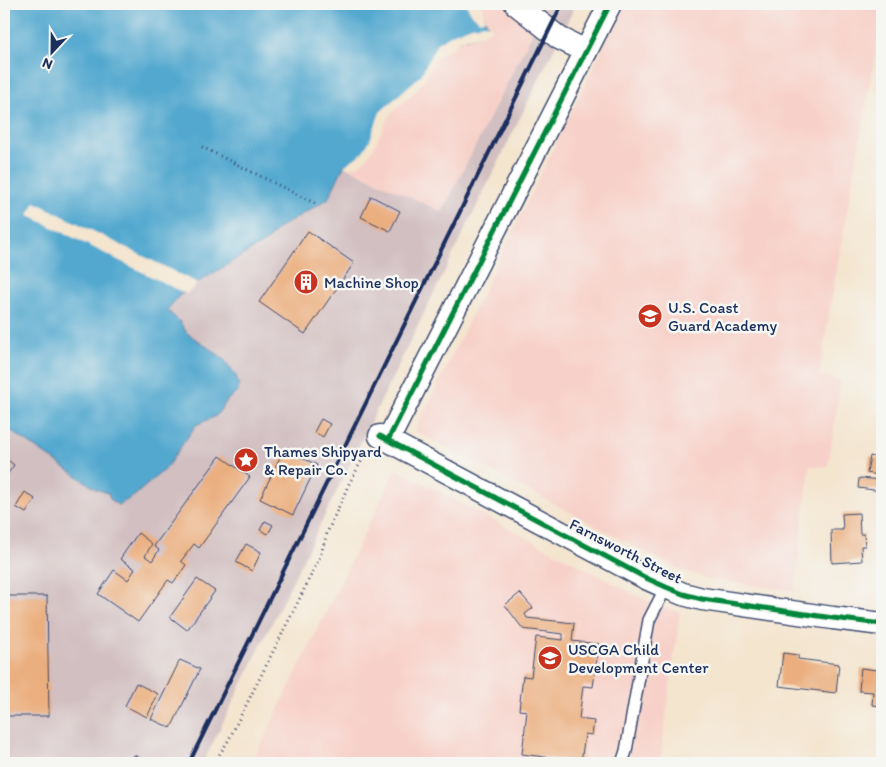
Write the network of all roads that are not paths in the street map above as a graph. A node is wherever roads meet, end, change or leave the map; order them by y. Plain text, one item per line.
1 (516, 4) edge
2 (610, 4) edge
3 (586, 51) junction
4 (666, 587) junction
5 (882, 624) edge
6 (622, 763) edge

1 - 3 street
2 - 3 street
3 - 4 street, Farnsworth Street
4 - 5 street, Farnsworth Street
4 - 6 lane

